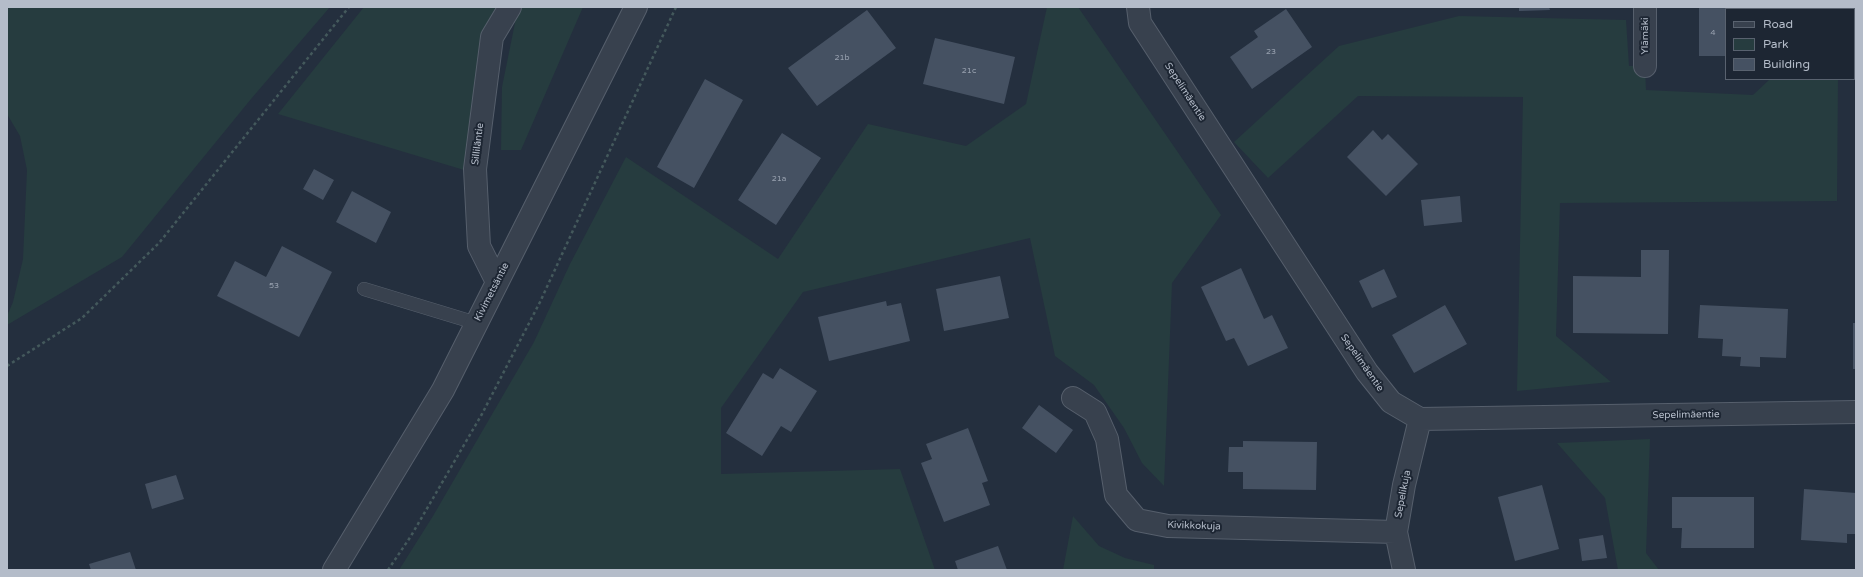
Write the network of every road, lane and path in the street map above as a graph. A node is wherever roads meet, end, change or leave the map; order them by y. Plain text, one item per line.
1 (349, 7) edge
2 (510, 7) edge
3 (636, 7) edge
4 (676, 7) edge
5 (1138, 7) edge
6 (1645, 7) edge
7 (1645, 66) dead end
8 (497, 282) junction
9 (364, 289) dead end
10 (476, 323) junction
11 (7, 366) edge
12 (1073, 398) dead end
13 (1856, 412) edge
14 (1420, 419) junction
15 (1396, 532) junction
16 (334, 570) edge
17 (388, 570) edge
18 (1404, 570) edge

1 - 11 path
2 - 8 street, Silliläntie
3 - 8 street, Kivimetsäntie
4 - 17 path
5 - 14 street, Sepelimäentie
6 - 7 street, Ylämäki
8 - 10 street, Kivimetsäntie
9 - 10 lane
10 - 16 street, Kivimetsäntie
12 - 15 street, Kivikkokuja
13 - 14 street, Sepelimäentie
14 - 15 street, Sepelikuja
15 - 18 street, Sepelikuja

